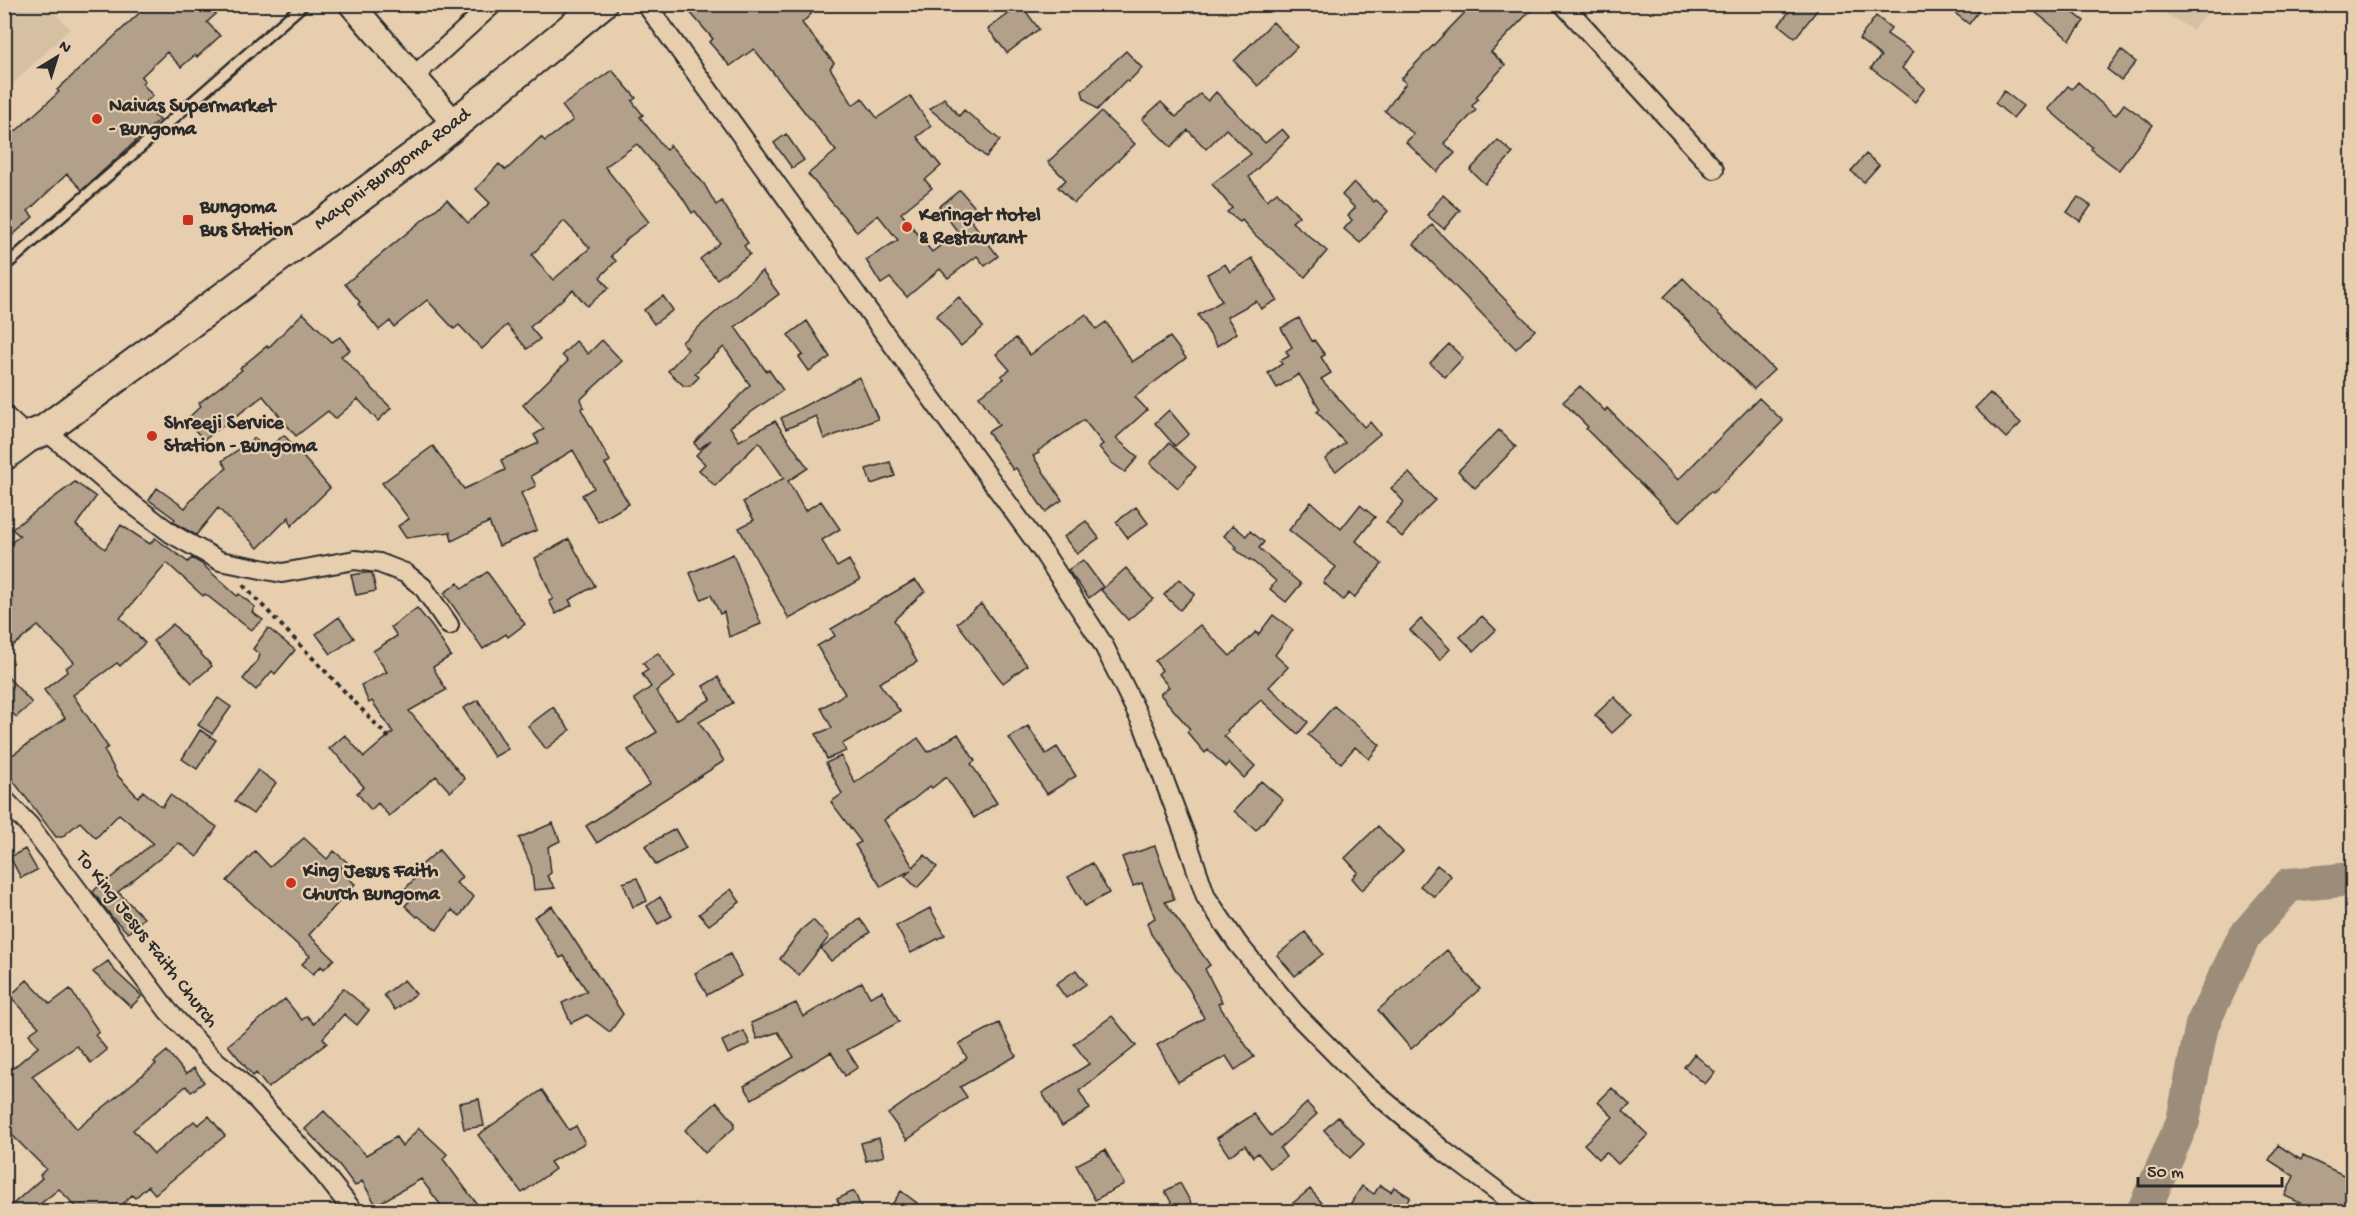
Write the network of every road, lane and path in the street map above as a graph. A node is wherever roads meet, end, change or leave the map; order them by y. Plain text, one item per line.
1 (304, 4) edge
2 (351, 4) edge
3 (493, 4) edge
4 (601, 4) edge
5 (646, 4) edge
6 (1563, 4) edge
7 (414, 76) junction
8 (455, 124) junction
9 (1714, 169) dead end
10 (4, 267) edge
11 (4, 415) edge
12 (36, 434) junction
13 (4, 455) edge
14 (220, 561) junction
15 (449, 625) dead end
16 (391, 740) dead end
17 (4, 799) edge
18 (354, 1212) edge
19 (1525, 1212) edge

1 - 10 lane
2 - 7 street
3 - 7 street
4 - 8 main road, Mayoni-Bungoma Road
5 - 19 street
6 - 9 street
7 - 8 street
8 - 12 main road, Mayoni-Bungoma Road
11 - 12 street
12 - 13 main road, Mayoni-Bungoma Road
12 - 14 street
14 - 15 street
14 - 16 path
17 - 18 street, To King Jesus Faith Church

